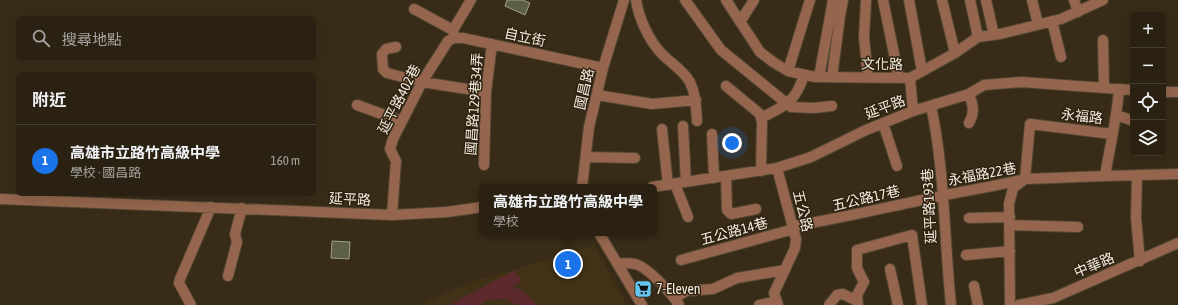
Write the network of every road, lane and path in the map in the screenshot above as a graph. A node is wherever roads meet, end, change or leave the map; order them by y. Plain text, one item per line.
1 (471, 0) edge
2 (624, 0) edge
3 (636, 0) edge
4 (685, 0) edge
5 (726, 0) edge
6 (754, 0) edge
7 (810, 0) edge
8 (833, 0) edge
9 (844, 0) edge
10 (866, 0) edge
11 (884, 0) edge
12 (909, 0) edge
13 (942, 0) edge
14 (970, 0) edge
15 (986, 0) edge
16 (1032, 0) edge
17 (1074, 0) edge
18 (1103, 0) edge
19 (414, 9) dead end
20 (1078, 12) junction
21 (1052, 21) junction
22 (740, 22) junction
23 (1038, 24) junction
24 (454, 34) junction
25 (994, 35) junction
26 (978, 37) junction
27 (1103, 40) dead end
28 (492, 44) junction
29 (396, 47) dead end
30 (955, 53) junction
31 (1061, 57) dead end
32 (603, 68) junction
33 (788, 71) junction
34 (922, 71) junction
35 (804, 75) junction
36 (819, 77) junction
37 (832, 77) junction
38 (868, 78) junction
39 (899, 78) junction
40 (910, 78) junction
41 (422, 82) junction
42 (726, 86) dead end
43 (1104, 87) junction
44 (1120, 88) junction
45 (1130, 90) edge
46 (486, 92) junction
47 (1166, 92) edge
48 (1178, 92) edge
49 (969, 94) junction
50 (597, 95) junction
51 (696, 100) junction
52 (787, 104) junction
53 (357, 106) dead end
54 (832, 106) dead end
55 (931, 106) junction
56 (913, 111) junction
57 (1117, 114) junction
58 (761, 118) junction
59 (1131, 120) edge
60 (401, 121) junction
61 (697, 121) dead end
62 (883, 123) junction
63 (969, 123) dead end
64 (683, 126) dead end
65 (662, 129) dead end
66 (712, 134) dead end
67 (1112, 134) junction
68 (586, 157) junction
69 (636, 158) dead end
70 (484, 165) dead end
71 (897, 166) dead end
72 (777, 168) junction
73 (761, 171) junction
74 (1178, 174) edge
75 (1137, 175) junction
76 (726, 176) junction
77 (1105, 176) junction
78 (714, 178) junction
79 (1025, 179) junction
80 (686, 182) junction
81 (582, 184) edge
82 (671, 184) junction
83 (657, 186) edge
84 (944, 195) junction
85 (0, 199) edge
86 (211, 207) junction
87 (479, 207) edge
88 (242, 208) junction
89 (756, 209) dead end
90 (392, 215) junction
91 (688, 217) dead end
92 (969, 218) dead end
93 (1010, 221) junction
94 (1078, 227) dead end
95 (794, 228) junction
96 (601, 236) edge
97 (1178, 243) edge
98 (1010, 251) junction
99 (966, 255) dead end
100 (681, 260) dead end
101 (1140, 261) junction
102 (618, 263) junction
103 (890, 269) dead end
104 (785, 270) junction
105 (228, 276) dead end
106 (974, 286) dead end
107 (677, 302) edge
108 (777, 303) edge
109 (858, 303) edge
110 (191, 305) edge
111 (642, 305) edge
112 (759, 305) edge
113 (829, 305) edge
114 (898, 305) edge
115 (922, 305) edge
116 (951, 305) edge
117 (978, 305) edge
118 (1010, 305) edge
119 (1019, 305) edge

1 - 24 street
2 - 32 street, 國昌路
3 - 51 street
4 - 52 street
5 - 22 street, 文化路
6 - 22 street
7 - 33 street
8 - 36 street
9 - 37 street
10 - 38 street
11 - 39 street
12 - 34 street
13 - 30 street
14 - 26 street
15 - 25 street
16 - 23 street
17 - 20 street
18 - 20 street, 文化路
19 - 24 street, 自立街
20 - 21 street, 文化路
21 - 23 street, 文化路
21 - 31 street
22 - 33 street, 文化路
23 - 25 street, 文化路
24 - 28 street, 自立街
24 - 41 street, 延平路402巷
25 - 26 street, 文化路
26 - 30 street, 文化路
27 - 43 street
28 - 32 street, 自立街
28 - 46 street, 國昌路129巷34弄
29 - 41 street
30 - 34 street, 文化路
32 - 50 street, 國昌路
33 - 35 street, 文化路
34 - 40 street, 文化路
35 - 36 street, 文化路
35 - 52 street
36 - 37 street, 文化路
37 - 38 street, 文化路
38 - 39 street, 文化路
39 - 40 street, 文化路
40 - 56 street
41 - 46 street
41 - 60 street, 延平路402巷
42 - 58 street
43 - 44 street, 延平路
43 - 49 street, 延平路
44 - 45 street, 延平路
44 - 57 street
46 - 70 street, 國昌路129巷34弄
47 - 48 street
49 - 55 street, 延平路
49 - 63 street
50 - 51 street
50 - 68 street, 國昌路
51 - 61 street
52 - 54 street
52 - 58 street
53 - 60 street
55 - 56 street, 延平路
55 - 84 street, 延平路193巷
56 - 62 street, 延平路
57 - 59 street
57 - 67 street
58 - 73 street
60 - 90 street, 延平路402巷
62 - 71 street
62 - 72 street, 延平路
64 - 80 street
65 - 82 street
66 - 78 street
67 - 77 street, 永福路
67 - 79 street, 永福路
68 - 69 street
68 - 81 street, 國昌路
72 - 73 street, 延平路
72 - 95 street, 五公路
73 - 76 street, 延平路
74 - 75 street
75 - 77 street
75 - 101 street
76 - 78 street, 延平路
76 - 89 street
77 - 79 street
78 - 80 street, 延平路
79 - 84 street, 永福路22巷
79 - 93 street
80 - 82 street, 延平路
82 - 83 street, 延平路
82 - 91 street
84 - 95 street, 五公路17巷
84 - 116 street, 延平路193巷
85 - 86 street, 延平路
86 - 88 street, 延平路
86 - 110 street
87 - 90 street, 延平路
88 - 90 street, 延平路
88 - 105 street
92 - 93 street
93 - 94 street
93 - 98 street
95 - 100 street, 五公路14巷
95 - 104 street, 五公路
96 - 102 street
97 - 101 street, 中華路
98 - 99 street
98 - 118 street
101 - 119 street, 中華路
102 - 107 street
102 - 111 street
103 - 114 street
104 - 107 street
104 - 108 street, 五公路
106 - 117 street
108 - 112 street
109 - 113 street
109 - 115 street

